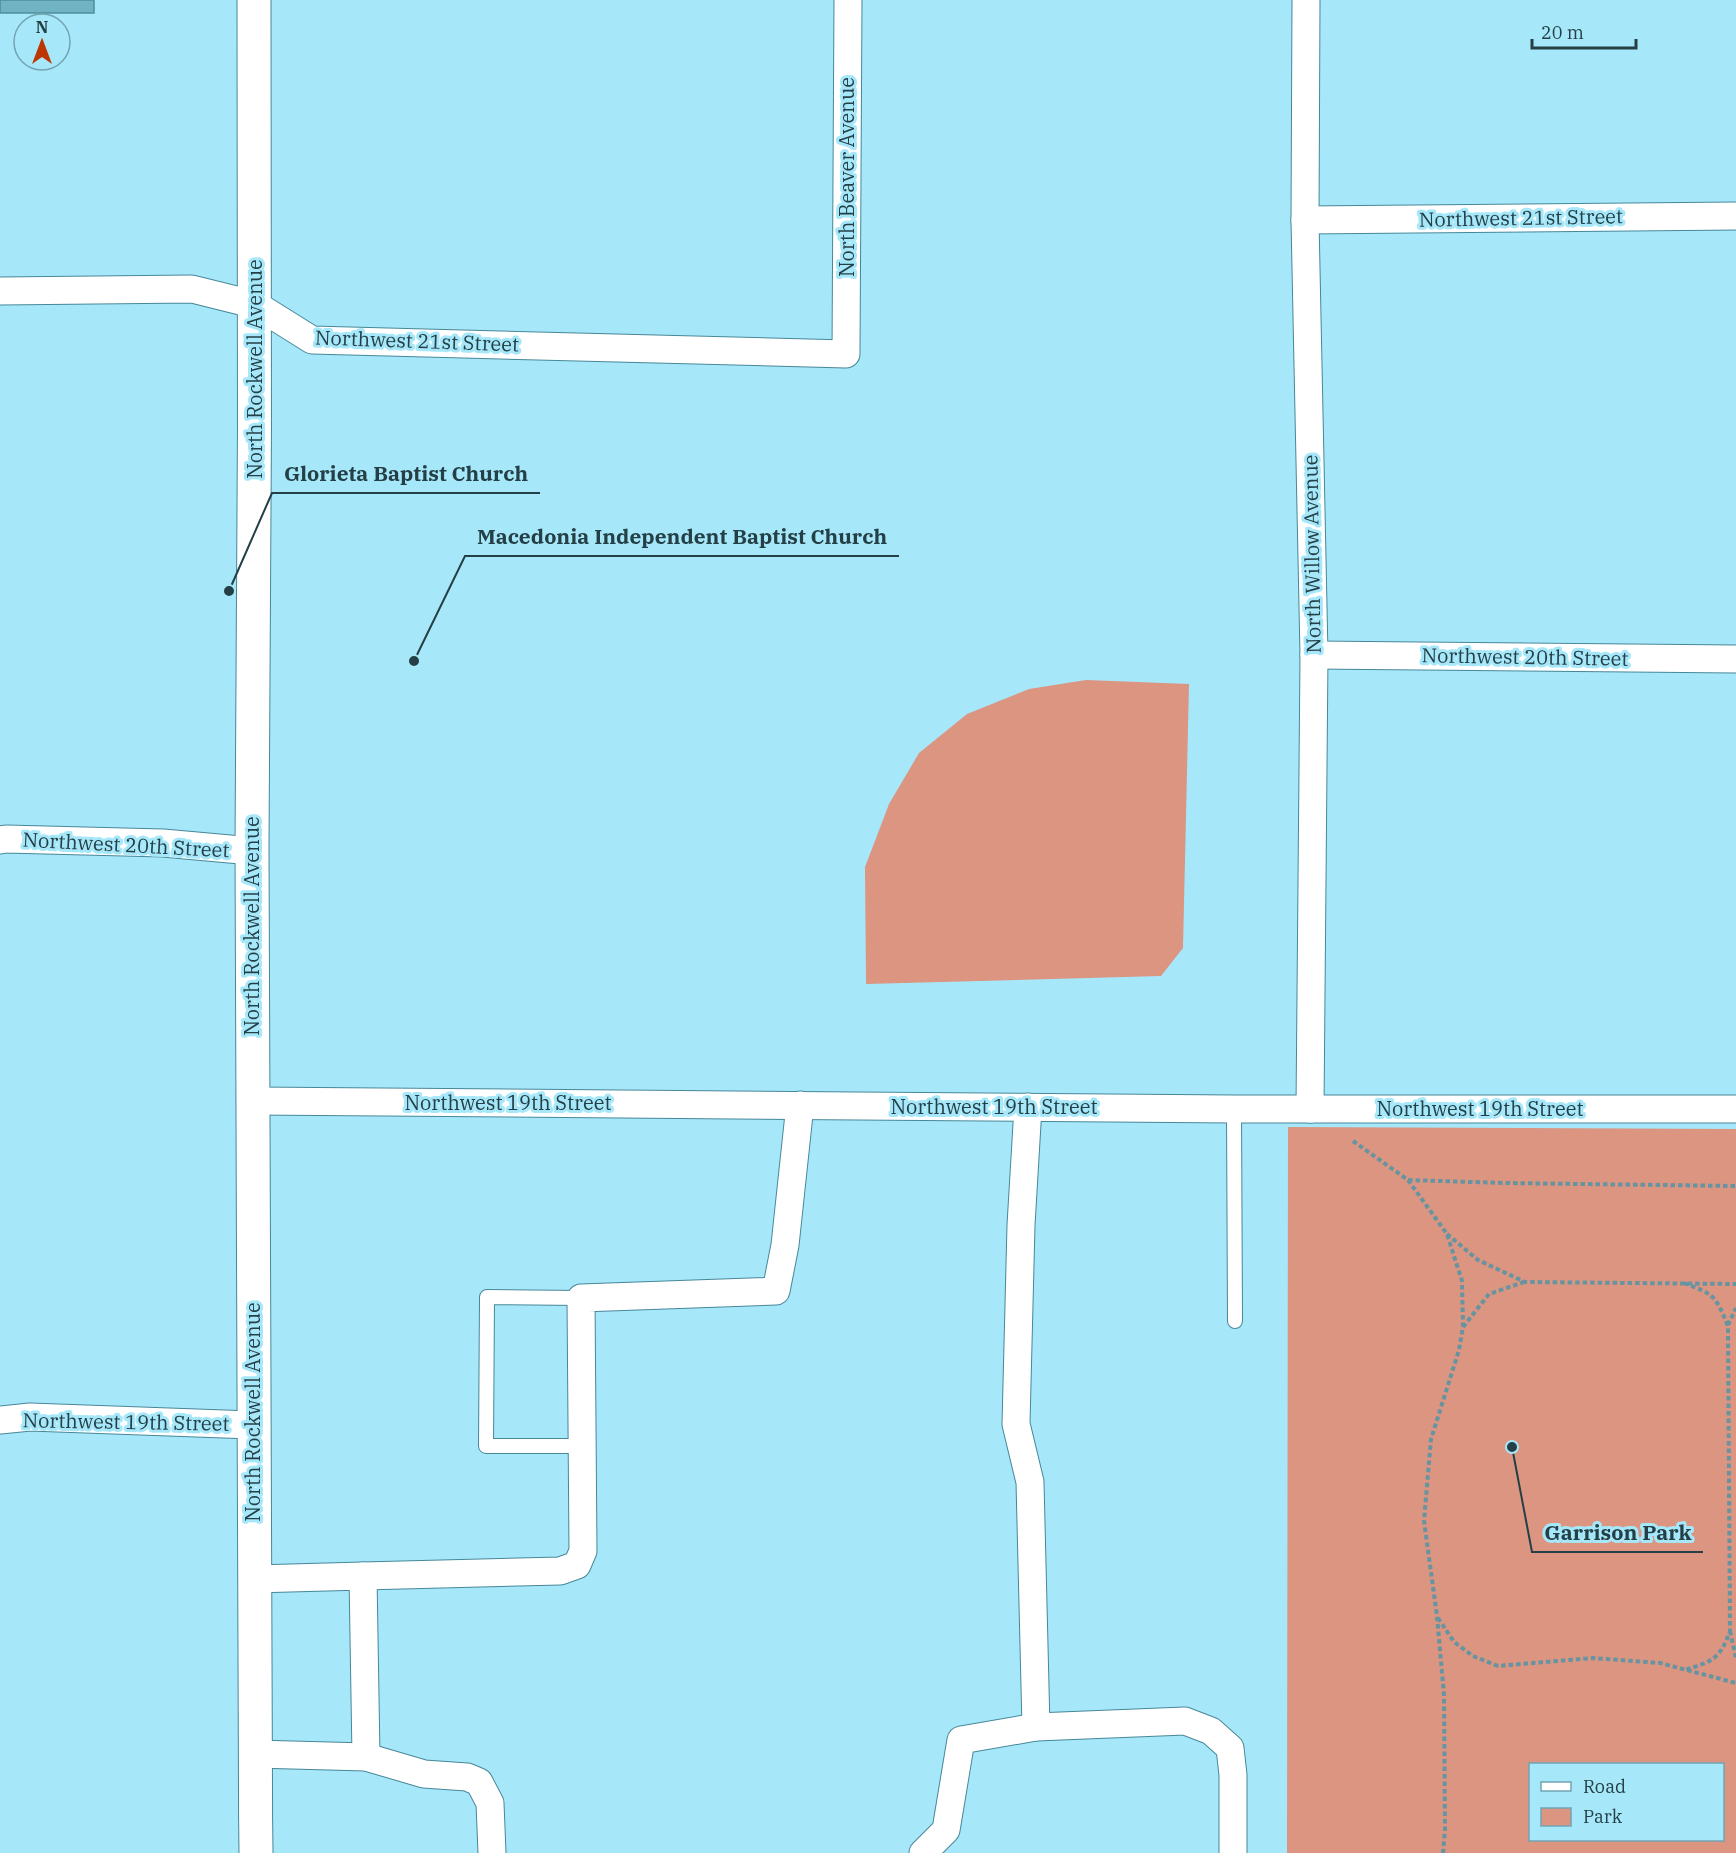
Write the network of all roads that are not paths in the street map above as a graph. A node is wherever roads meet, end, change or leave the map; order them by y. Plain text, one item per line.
1 (254, 0) edge
2 (848, 0) edge
3 (1306, 0) edge
4 (1736, 216) edge
5 (1305, 220) junction
6 (0, 291) edge
7 (256, 305) junction
8 (846, 354) joint
9 (1314, 655) junction
10 (1736, 659) edge
11 (0, 840) edge
12 (252, 851) junction
13 (252, 1101) junction
14 (800, 1105) junction
15 (1029, 1107) junction
16 (1233, 1109) junction
17 (1310, 1109) junction
18 (1736, 1109) edge
19 (581, 1298) junction
20 (1235, 1321) dead end
21 (0, 1420) edge
22 (252, 1425) junction
23 (582, 1446) junction
24 (363, 1576) junction
25 (253, 1579) junction
26 (1036, 1727) junction
27 (255, 1754) junction
28 (366, 1757) junction
29 (256, 1853) edge
30 (492, 1853) edge
31 (923, 1853) edge
32 (1233, 1853) edge

1 - 7 main road, North Rockwell Avenue
2 - 8 street, North Beaver Avenue
3 - 5 street, North Willow Avenue
4 - 5 street, Northwest 21st Street
5 - 9 street, North Willow Avenue
6 - 7 street, Northwest 21st Street
7 - 8 street, Northwest 21st Street
7 - 12 main road, North Rockwell Avenue
9 - 10 street, Northwest 20th Street
9 - 17 street, North Willow Avenue
11 - 12 street, Northwest 20th Street
12 - 13 main road, North Rockwell Avenue
13 - 14 street, Northwest 19th Street
13 - 22 main road, North Rockwell Avenue
14 - 15 street, Northwest 19th Street
14 - 19 street
15 - 16 street, Northwest 19th Street
15 - 26 street
16 - 17 street, Northwest 19th Street
16 - 20 lane
17 - 18 street, Northwest 19th Street
19 - 23 street
19 - 23 lane
21 - 22 street, Northwest 19th Street
22 - 25 main road, North Rockwell Avenue
23 - 24 street
24 - 25 street
24 - 28 street
25 - 27 main road, North Rockwell Avenue
26 - 31 street
26 - 32 street
27 - 28 street
27 - 29 main road, North Rockwell Avenue
28 - 30 street

